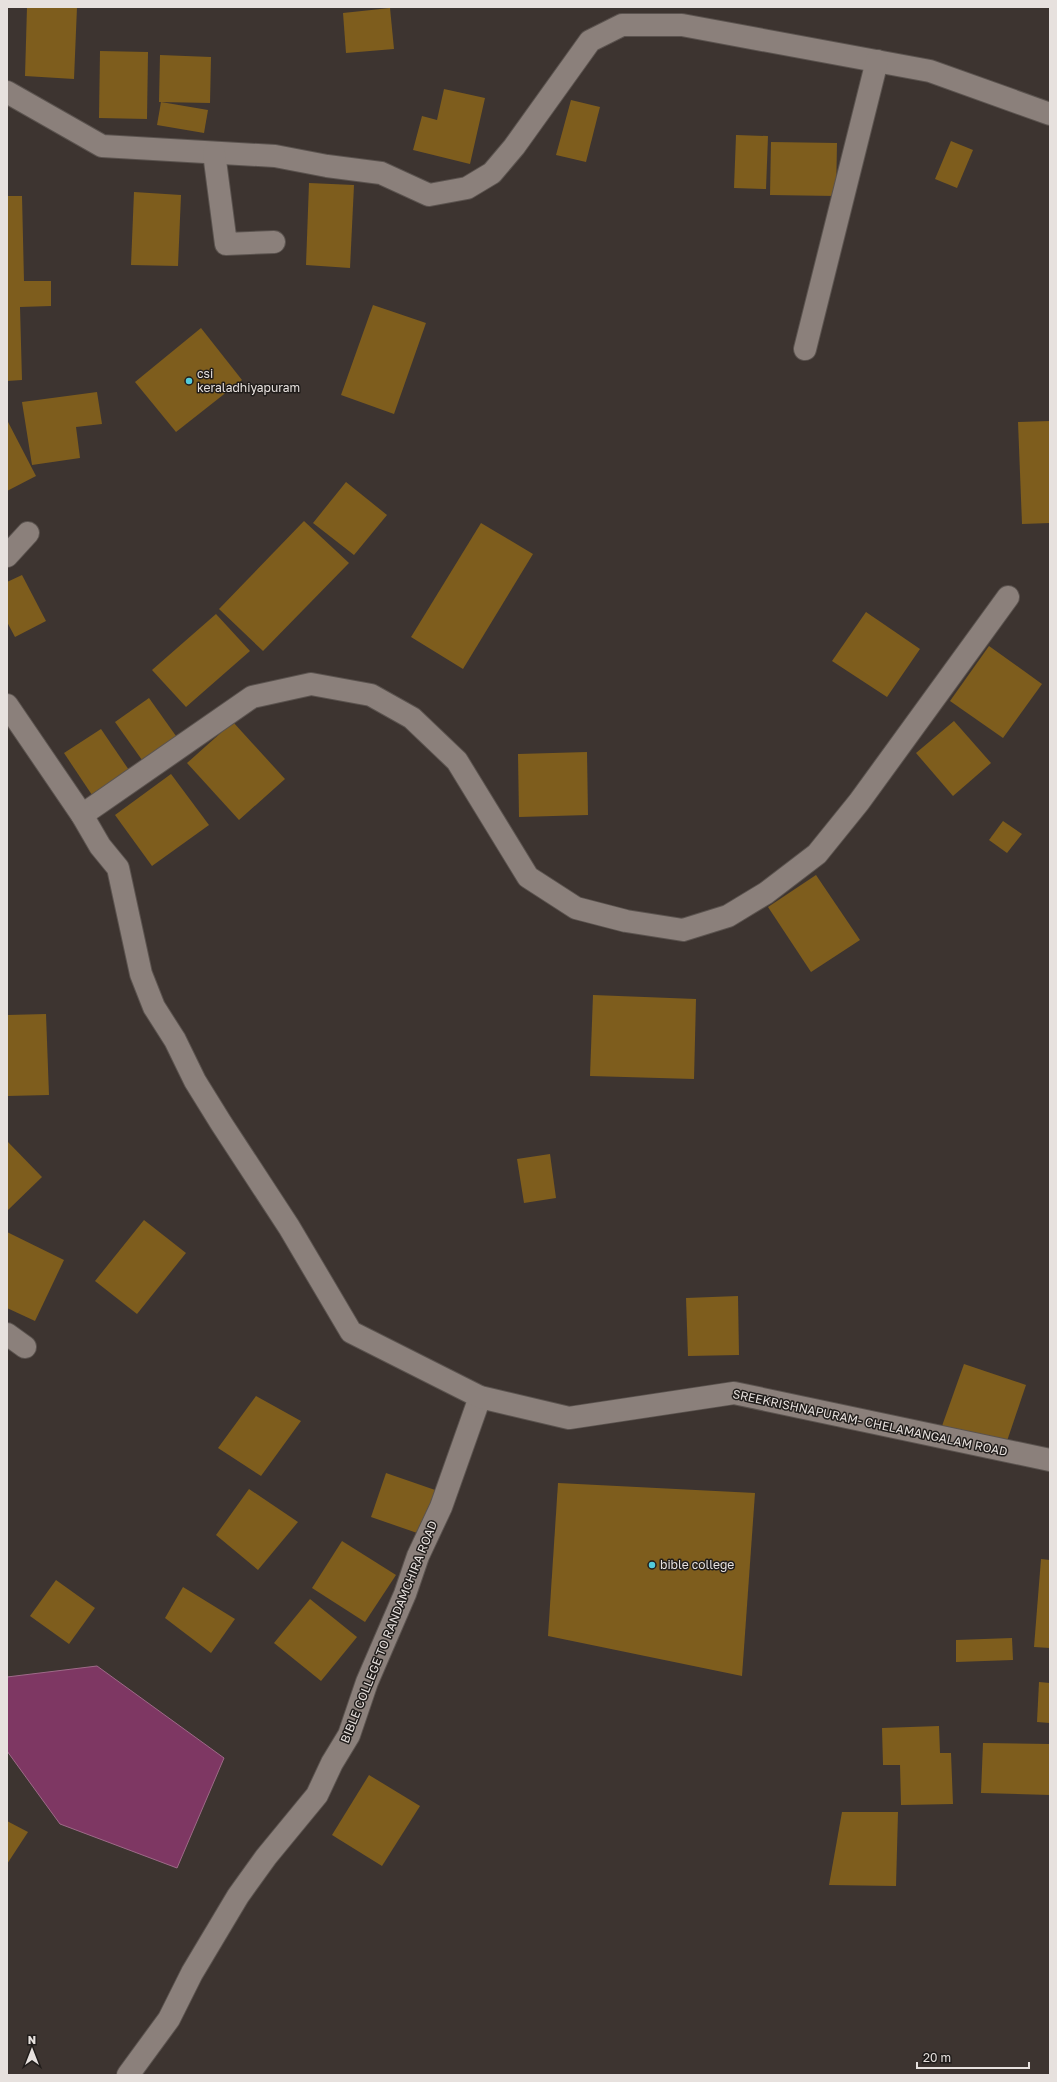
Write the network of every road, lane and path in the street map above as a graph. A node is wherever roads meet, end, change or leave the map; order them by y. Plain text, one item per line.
1 (877, 61) junction
2 (7, 92) edge
3 (1050, 114) edge
4 (214, 152) junction
5 (274, 242) dead end
6 (805, 349) dead end
7 (28, 533) dead end
8 (7, 556) edge
9 (1008, 597) dead end
10 (7, 704) edge
11 (82, 815) junction
12 (7, 1334) edge
13 (25, 1347) dead end
14 (480, 1396) junction
15 (1050, 1460) edge
16 (128, 2075) edge

1 - 3 street
1 - 4 street
1 - 6 street
2 - 4 street
4 - 5 street
7 - 8 street
9 - 11 street
10 - 11 street, SREEKRISHNAPURAM- CHELAMANGALAM ROAD
11 - 14 street, SREEKRISHNAPURAM- CHELAMANGALAM ROAD
12 - 13 street
14 - 15 street, SREEKRISHNAPURAM- CHELAMANGALAM ROAD
14 - 16 street, BIBLE COLLEGE TO RANDAMCHIRA ROAD

